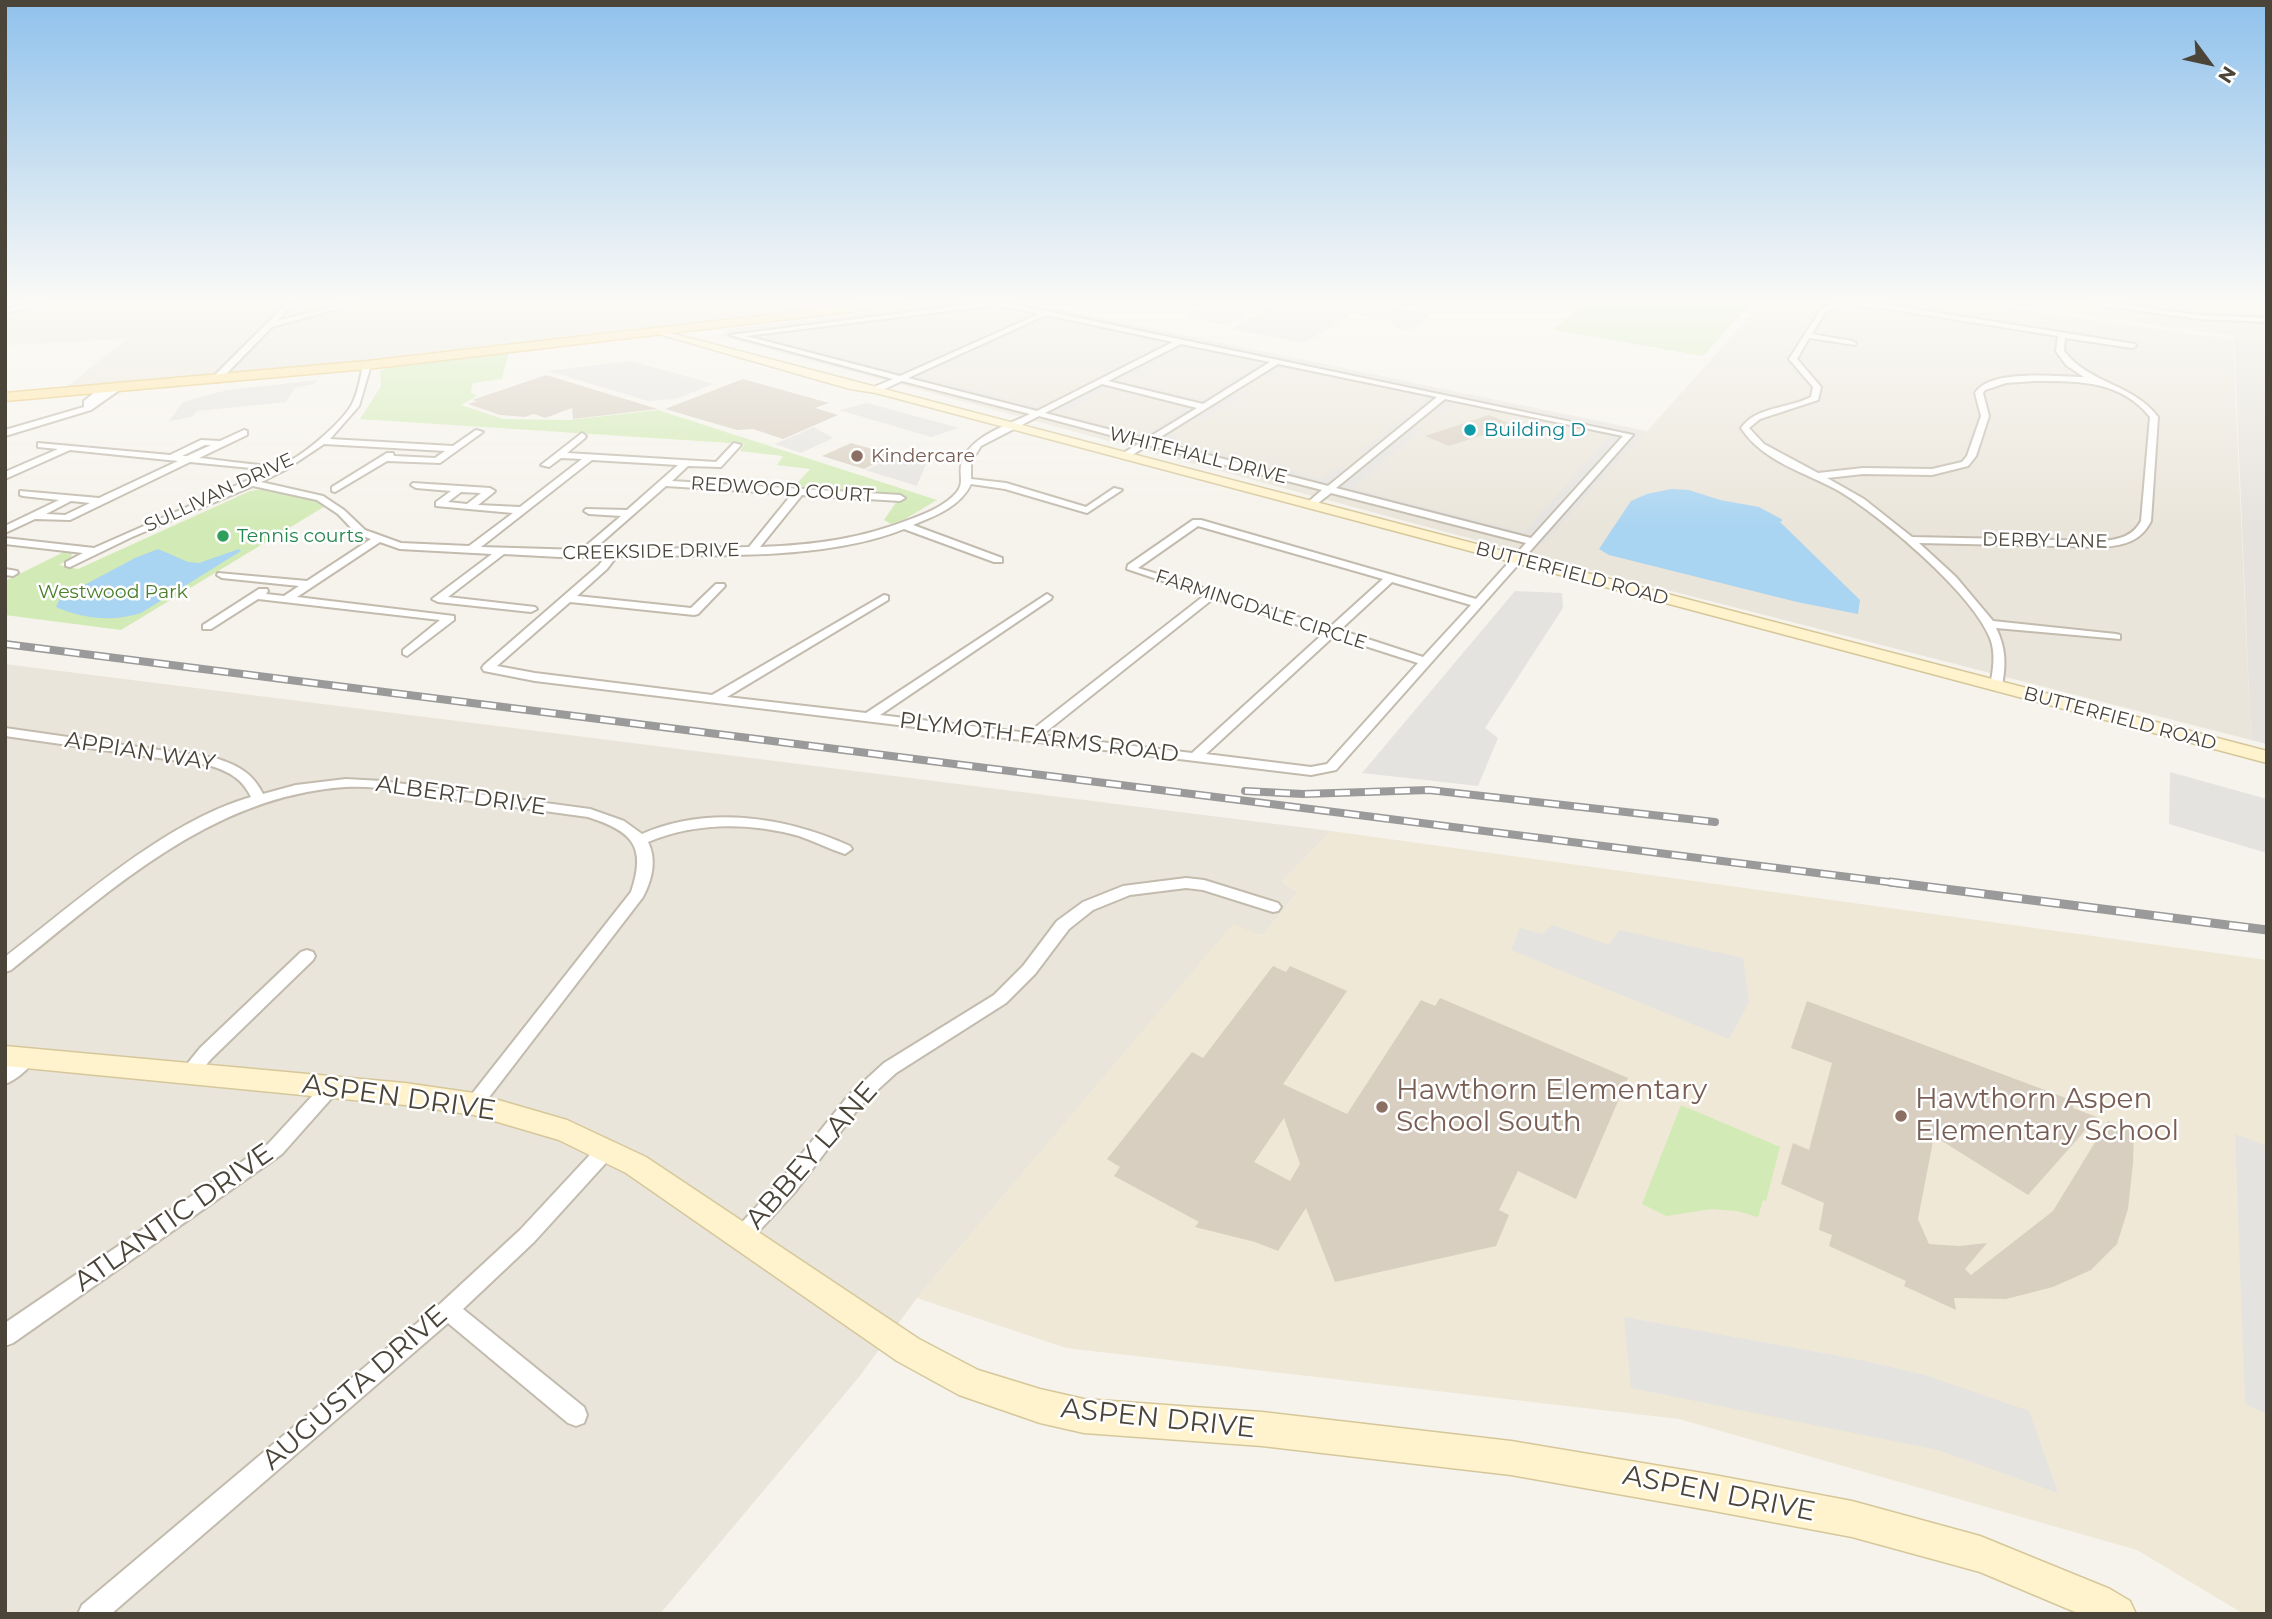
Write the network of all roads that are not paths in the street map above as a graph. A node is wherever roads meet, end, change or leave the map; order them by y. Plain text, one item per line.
1 (230, 379) edge
2 (364, 379) edge
3 (828, 379) edge
4 (858, 379) edge
5 (900, 379) edge
6 (903, 379) edge
7 (1109, 379) edge
8 (1251, 379) edge
9 (1359, 379) edge
10 (1810, 379) edge
11 (215, 380) joint
12 (2091, 380) joint
13 (1102, 382) junction
14 (109, 389) junction
15 (877, 389) junction
16 (2143, 394) dead end
17 (2126, 395) junction
18 (1444, 396) junction
19 (5, 397) edge
20 (1205, 407) junction
21 (1039, 415) junction
22 (34, 425) junction
23 (5, 426) edge
24 (1014, 426) junction
25 (479, 432) dead end
26 (5, 433) edge
27 (244, 433) dead end
28 (582, 436) dead end
29 (322, 441) junction
30 (1147, 442) junction
31 (222, 444) junction
32 (41, 445) dead end
33 (405, 445) junction
34 (737, 446) dead end
35 (69, 448) junction
36 (455, 449) junction
37 (559, 455) junction
38 (1126, 455) junction
39 (172, 457) junction
40 (590, 457) junction
41 (384, 458) junction
42 (191, 459) junction
43 (686, 463) junction
44 (718, 465) junction
45 (280, 468) junction
46 (574, 468) junction
47 (5, 476) edge
48 (1817, 476) junction
49 (968, 481) junction
50 (664, 482) junction
51 (251, 483) junction
52 (416, 485) dead end
53 (697, 485) junction
54 (460, 488) junction
55 (335, 489) dead end
56 (1328, 489) junction
57 (1117, 490) dead end
58 (799, 492) junction
59 (23, 493) dead end
60 (69, 498) junction
61 (900, 498) dead end
62 (100, 501) junction
63 (1310, 505) junction
64 (469, 507) junction
65 (520, 510) junction
66 (589, 511) dead end
67 (627, 513) junction
68 (34, 516) junction
69 (906, 526) junction
70 (5, 530) edge
71 (378, 539) junction
72 (1907, 540) junction
73 (5, 541) edge
74 (1533, 542) junction
75 (2115, 543) junction
76 (471, 550) junction
77 (752, 550) junction
78 (2131, 550) dead end
79 (94, 551) junction
80 (502, 551) junction
81 (614, 553) junction
82 (583, 554) junction
83 (998, 560) dead end
84 (1517, 560) junction
85 (70, 564) dead end
86 (222, 575) dead end
87 (1390, 578) junction
88 (279, 581) junction
89 (308, 584) junction
90 (720, 586) dead end
91 (257, 596) junction
92 (1212, 596) junction
93 (1047, 597) dead end
94 (566, 598) junction
95 (884, 598) dead end
96 (287, 599) junction
97 (438, 599) junction
98 (471, 603) junction
99 (1477, 603) junction
100 (531, 609) dead end
101 (417, 614) junction
102 (450, 618) junction
103 (1988, 624) junction
104 (207, 627) dead end
105 (1330, 632) junction
106 (2116, 637) dead end
107 (407, 652) dead end
108 (1425, 661) junction
109 (1996, 686) junction
110 (714, 699) junction
111 (869, 718) junction
112 (5, 732) edge
113 (1031, 737) junction
114 (1195, 757) junction
115 (2267, 757) edge
116 (259, 799) junction
117 (640, 840) junction
118 (845, 849) dead end
119 (1273, 907) dead end
120 (307, 956) dead end
121 (5, 966) edge
122 (12, 1064) edge
123 (188, 1074) junction
124 (331, 1087) junction
125 (474, 1104) junction
126 (607, 1149) junction
127 (741, 1237) junction
128 (448, 1310) junction
129 (5, 1336) edge
130 (576, 1415) dead end
131 (91, 1614) edge
132 (2117, 1614) edge

1 - 11 main road
2 - 29 street, SULLIVAN DRIVE
3 - 15 main road, BUTTERFIELD ROAD
4 - 15 main road, BUTTERFIELD ROAD
5 - 15 street
6 - 21 street, WHITEHALL DRIVE
7 - 13 street
8 - 20 street
9 - 18 street
10 - 48 street
11 - 14 main road
12 - 17 street, DERBY LANE
12 - 48 street
13 - 20 street
13 - 21 street
14 - 19 main road
14 - 22 street
15 - 24 main road, BUTTERFIELD ROAD
16 - 17 street
17 - 75 street, DERBY LANE
18 - 56 street
18 - 74 street, PLYMOTH FARMS ROAD
20 - 30 street
21 - 24 street
21 - 30 street, WHITEHALL DRIVE
22 - 23 street
22 - 26 street
24 - 38 main road, BUTTERFIELD ROAD
24 - 49 street
25 - 36 street
27 - 31 street
28 - 37 street
29 - 33 street
29 - 45 street, SULLIVAN DRIVE
30 - 38 street
30 - 56 street, WHITEHALL DRIVE
31 - 39 street
31 - 42 street
32 - 35 street
33 - 36 street
33 - 41 street
34 - 44 street
35 - 39 street
35 - 47 street
36 - 41 street
37 - 40 street
37 - 46 street
38 - 63 main road, BUTTERFIELD ROAD
39 - 42 street
40 - 43 street
40 - 46 street
41 - 55 street
42 - 45 street
42 - 62 street
43 - 44 street
43 - 50 street
44 - 53 street
45 - 51 street, SULLIVAN DRIVE
46 - 65 street
48 - 72 street
49 - 57 street
49 - 69 street, CREEKSIDE DRIVE
50 - 53 street, REDWOOD COURT
50 - 67 street
51 - 71 street, CREEKSIDE DRIVE
51 - 79 street, SULLIVAN DRIVE
52 - 54 street
53 - 58 street, REDWOOD COURT
54 - 64 street
54 - 64 street
56 - 63 street
56 - 74 street, WHITEHALL DRIVE
58 - 61 street, REDWOOD COURT
58 - 77 street
59 - 60 street
60 - 62 street
60 - 68 street
62 - 68 street
63 - 84 main road, BUTTERFIELD ROAD
64 - 65 street
65 - 76 street
66 - 67 street
67 - 82 street
68 - 70 street
69 - 77 street, CREEKSIDE DRIVE
69 - 83 street
71 - 76 street, CREEKSIDE DRIVE
71 - 89 street
72 - 75 street, DERBY LANE
72 - 103 street
73 - 79 street
74 - 84 street, PLYMOTH FARMS ROAD
75 - 78 street
76 - 80 street, CREEKSIDE DRIVE
77 - 81 street, CREEKSIDE DRIVE
79 - 85 street, SULLIVAN DRIVE
80 - 82 street, CREEKSIDE DRIVE
80 - 97 street
81 - 82 street, CREEKSIDE DRIVE
81 - 94 street
84 - 99 street, PLYMOTH FARMS ROAD
84 - 109 main road, BUTTERFIELD ROAD
86 - 88 street
87 - 92 street, FARMINGDALE CIRCLE
87 - 99 street, FARMINGDALE CIRCLE
87 - 105 street
88 - 89 street
88 - 91 street
89 - 96 street
90 - 94 street
91 - 96 street
91 - 104 street
92 - 105 street, FARMINGDALE CIRCLE
92 - 113 street
93 - 111 street
94 - 110 street, PLYMOTH FARMS ROAD
95 - 110 street
96 - 101 street
97 - 98 street
97 - 101 street
98 - 100 street
98 - 102 street
99 - 108 street, PLYMOTH FARMS ROAD
101 - 102 street
102 - 107 street
103 - 106 street
103 - 109 street
105 - 108 street, FARMINGDALE CIRCLE
105 - 114 street
108 - 114 street, PLYMOTH FARMS ROAD
109 - 115 main road, BUTTERFIELD ROAD
110 - 111 street, PLYMOTH FARMS ROAD
111 - 113 street, PLYMOTH FARMS ROAD
112 - 116 street, APPIAN WAY
113 - 114 street, PLYMOTH FARMS ROAD
116 - 117 street, ALBERT DRIVE
116 - 121 street, ALBERT DRIVE
117 - 118 street
117 - 125 street
119 - 127 street, ABBEY LANE
120 - 123 street
122 - 123 main road, ASPEN DRIVE
123 - 124 main road, ASPEN DRIVE
124 - 125 main road, ASPEN DRIVE
124 - 129 street, ATLANTIC DRIVE
125 - 126 main road, ASPEN DRIVE
126 - 127 main road, ASPEN DRIVE
126 - 128 street, AUGUSTA DRIVE
127 - 132 main road, ASPEN DRIVE
128 - 130 street
128 - 131 street, AUGUSTA DRIVE

